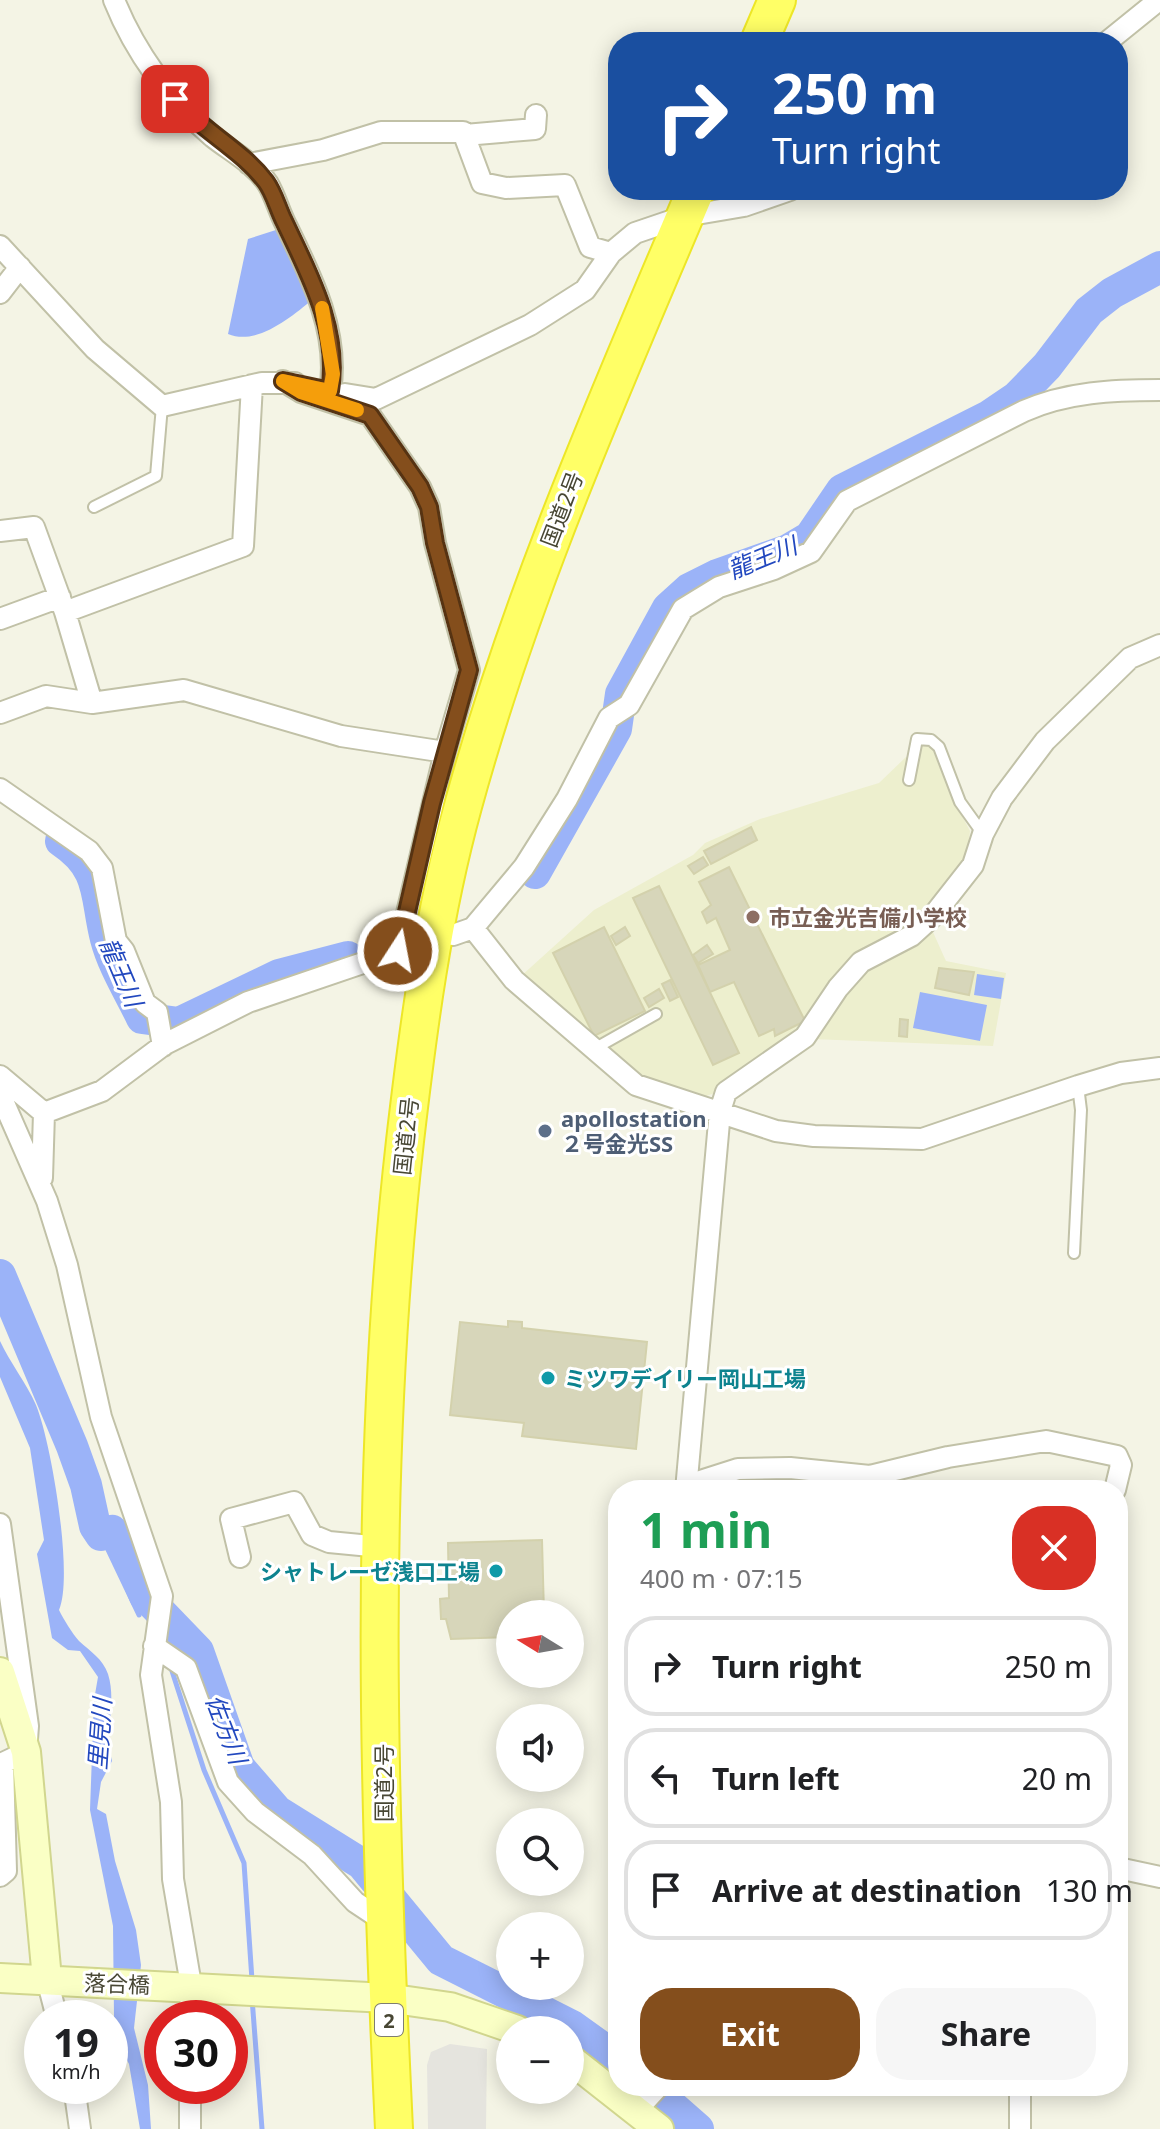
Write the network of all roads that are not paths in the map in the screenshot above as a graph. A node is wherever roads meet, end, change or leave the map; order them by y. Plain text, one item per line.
1 (114, 0) edge
2 (777, 0) edge
3 (1159, 0) edge
4 (763, 32) edge
5 (1119, 32) edge
6 (536, 115) dead end
7 (465, 135) junction
8 (249, 164) junction
9 (761, 200) edge
10 (691, 203) edge
11 (0, 246) edge
12 (611, 253) junction
13 (20, 267) junction
14 (0, 293) edge
15 (283, 381) junction
16 (252, 385) junction
17 (1160, 390) edge
18 (330, 391) junction
19 (162, 406) junction
20 (94, 507) dead end
21 (0, 531) edge
22 (62, 604) junction
23 (0, 619) edge
24 (1160, 645) edge
25 (92, 703) junction
26 (0, 713) edge
27 (445, 752) junction
28 (909, 780) dead end
29 (0, 789) edge
30 (983, 834) junction
31 (656, 1014) dead end
32 (161, 1040) junction
33 (594, 1049) junction
34 (1160, 1068) edge
35 (0, 1076) edge
36 (1078, 1086) junction
37 (0, 1094) edge
38 (720, 1111) junction
39 (44, 1113) junction
40 (42, 1186) junction
41 (1074, 1253) dead end
42 (688, 1480) edge
43 (708, 1480) edge
44 (1117, 1480) edge
45 (0, 1524) edge
46 (381, 1547) junction
47 (240, 1557) dead end
48 (156, 1637) junction
49 (0, 1672) edge
50 (26, 1752) junction
51 (1128, 1870) edge
52 (0, 1876) edge
53 (1160, 1877) edge
54 (384, 1904) junction
55 (0, 1978) edge
56 (56, 1980) junction
57 (179, 1985) junction
58 (387, 1998) junction
59 (57, 2000) edge
60 (184, 2000) edge
61 (496, 2023) edge
62 (584, 2066) edge
63 (608, 2077) edge
64 (1020, 2096) edge
65 (649, 2097) edge
66 (76, 2104) edge
67 (190, 2104) edge
68 (79, 2128) edge
69 (190, 2129) edge
70 (394, 2129) edge
71 (659, 2129) edge
72 (1020, 2129) edge

1 - 8 street
2 - 4 highway
3 - 5 street
6 - 7 street
7 - 8 street
7 - 12 street
8 - 18 street
9 - 10 street
10 - 12 street
10 - 46 highway, 国道2号 / 2
11 - 13 street
12 - 18 street
13 - 14 street
13 - 19 street
15 - 16 street
15 - 18 street
15 - 27 street
16 - 19 street
16 - 22 street
17 - 33 street
19 - 20 lane
21 - 22 street
22 - 23 street
22 - 25 street
24 - 30 street
25 - 26 street
25 - 27 street
27 - 32 street
28 - 30 lane
29 - 32 street
30 - 38 street
31 - 33 lane
32 - 39 street
33 - 38 street
34 - 36 street
35 - 39 street
36 - 38 street
36 - 41 lane
37 - 40 street
38 - 42 street
39 - 40 street
40 - 48 street
43 - 44 street
45 - 50 street
46 - 47 street
46 - 54 highway, 国道2号 / 2
48 - 54 street
48 - 57 street
49 - 50 street
50 - 52 street
50 - 56 street
51 - 53 street
54 - 58 highway, 国道2号 / 2
55 - 56 street, 落合橋
56 - 57 street, 落合橋
56 - 59 street
57 - 58 street, 落合橋
57 - 60 street
58 - 61 street, 落合橋
58 - 70 highway, 国道2号 / 2
62 - 63 street
64 - 72 street
65 - 71 street
66 - 68 street
67 - 69 street

